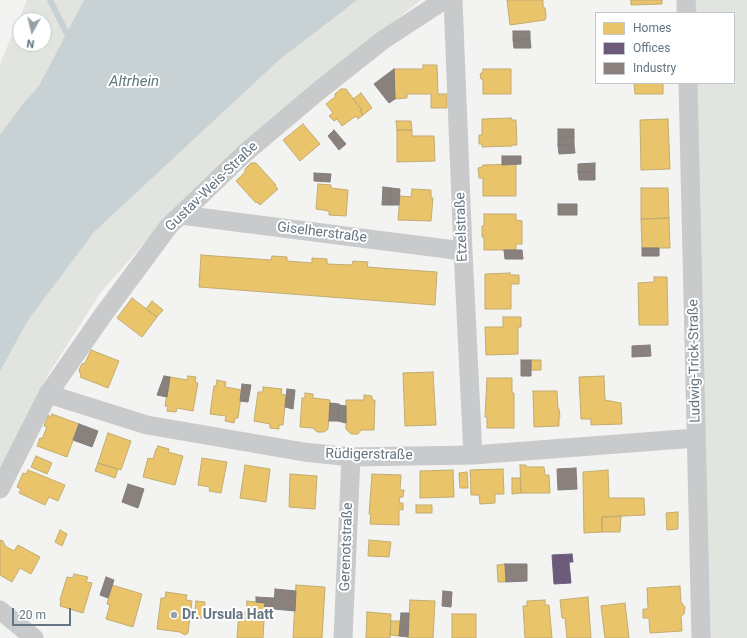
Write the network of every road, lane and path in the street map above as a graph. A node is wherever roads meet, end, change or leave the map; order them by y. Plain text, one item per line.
1 (444, 0) edge
2 (453, 0) edge
3 (686, 0) edge
4 (687, 12) edge
5 (688, 84) edge
6 (181, 215) junction
7 (463, 251) junction
8 (48, 394) junction
9 (696, 438) junction
10 (473, 455) junction
11 (351, 457) junction
12 (0, 489) edge
13 (0, 610) edge
14 (34, 638) edge
15 (343, 638) edge
16 (701, 638) edge

1 - 6 street, Gustav-Weis-Straße
2 - 7 street, Etzelstraße
3 - 4 street
5 - 9 street, Ludwig-Trick-Straße
6 - 7 street, Giselherstraße
6 - 8 street, Gustav-Weis-Straße
7 - 10 street, Etzelstraße
8 - 11 street, Rüdigerstraße
8 - 12 street, Gustav-Weis-Straße
9 - 10 street, Rüdigerstraße
9 - 16 street, Ludwig-Trick-Straße
10 - 11 street, Rüdigerstraße
11 - 15 street, Gerenotstraße
13 - 14 street

